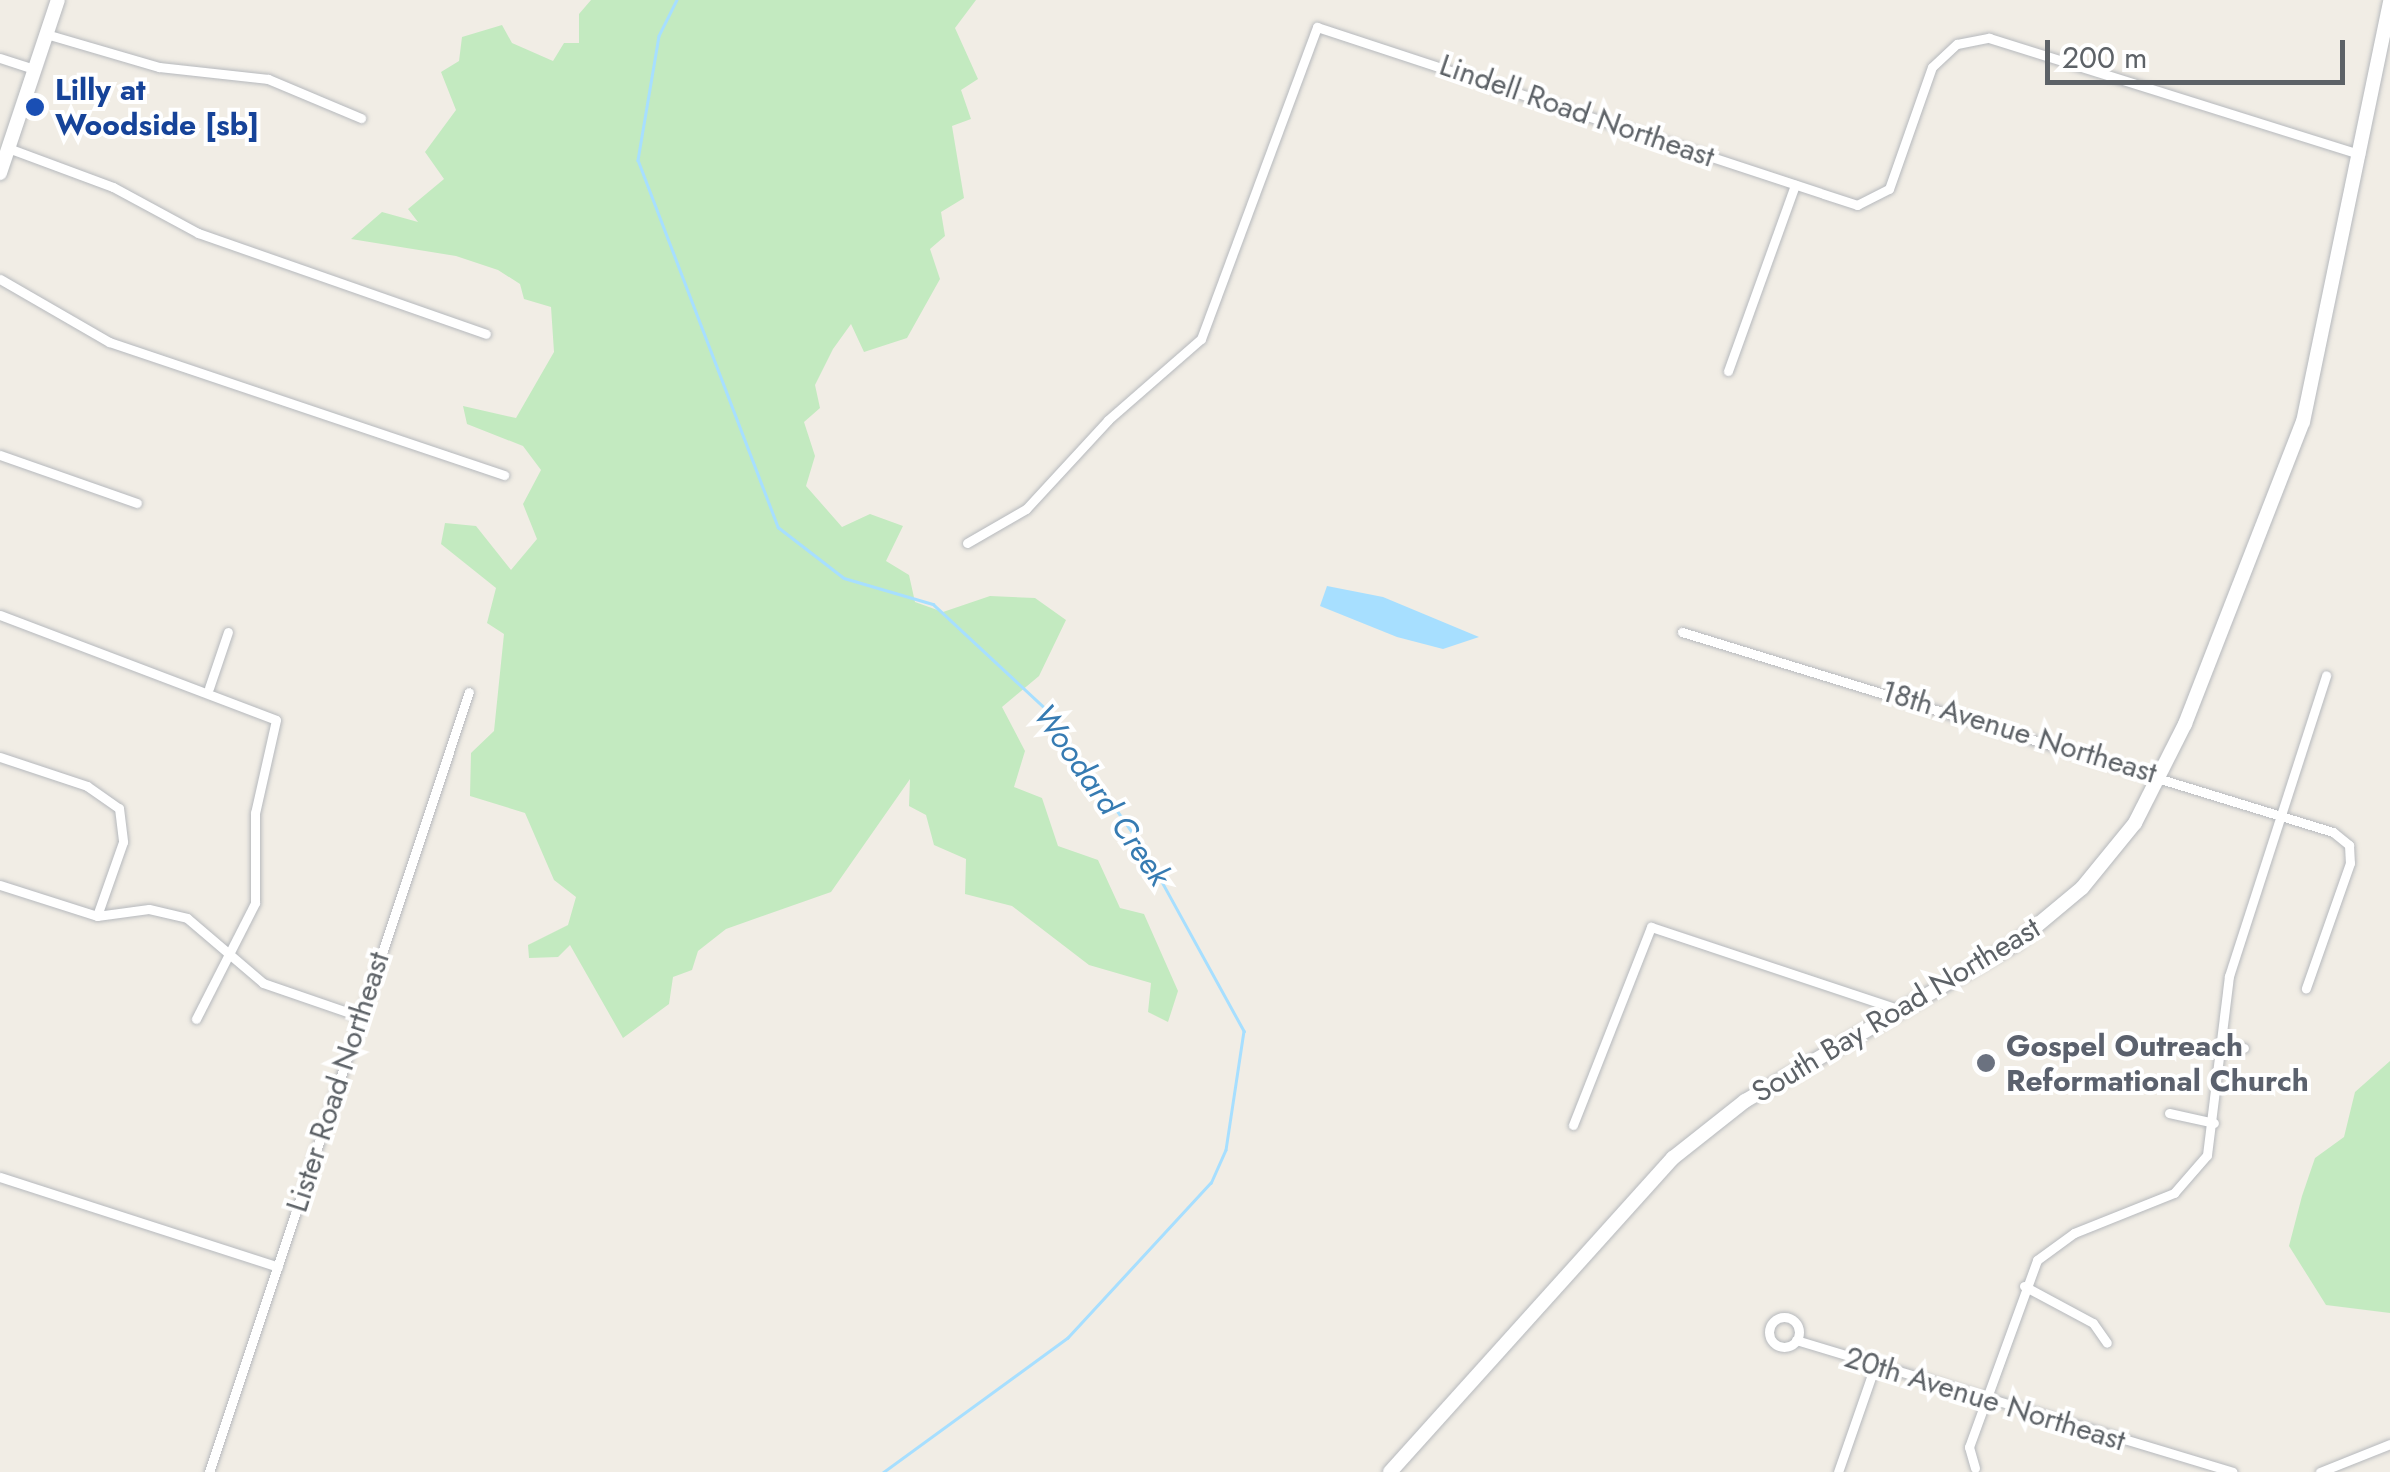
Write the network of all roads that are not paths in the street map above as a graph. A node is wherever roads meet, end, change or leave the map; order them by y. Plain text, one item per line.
1 (58, 0) edge
2 (2390, 2) edge
3 (46, 34) junction
4 (0, 58) edge
5 (34, 69) junction
6 (361, 118) dead end
7 (8, 148) junction
8 (2363, 155) junction
9 (0, 173) edge
10 (1794, 184) junction
11 (0, 280) edge
12 (486, 334) dead end
13 (1728, 371) dead end
14 (0, 456) edge
15 (504, 475) dead end
16 (137, 503) dead end
17 (966, 542) dead end
18 (0, 615) edge
19 (228, 632) dead end
20 (1682, 632) dead end
21 (2326, 675) dead end
22 (209, 688) junction
23 (469, 692) dead end
24 (0, 757) edge
25 (2162, 775) junction
26 (2280, 814) junction
27 (0, 885) edge
28 (97, 916) junction
29 (230, 954) junction
30 (2306, 988) dead end
31 (1900, 1010) junction
32 (359, 1016) junction
33 (196, 1018) dead end
34 (2222, 1046) junction
35 (2244, 1048) dead end
36 (2169, 1113) dead end
37 (2214, 1122) junction
38 (1573, 1125) dead end
39 (0, 1177) edge
40 (278, 1267) junction
41 (2024, 1286) junction
42 (1796, 1340) dead end
43 (2107, 1343) dead end
44 (1875, 1366) junction
45 (1986, 1398) junction
46 (2390, 1444) edge
47 (1975, 1468) dead end
48 (209, 1472) edge
49 (1390, 1472) edge
50 (1838, 1472) edge
51 (2232, 1472) edge
52 (2320, 1472) edge

1 - 3 street
2 - 8 street, South Bay Road Northeast
3 - 5 street
3 - 6 street
4 - 5 street
5 - 7 street
7 - 9 street
7 - 12 street
8 - 10 street, Lindell Road Northeast
8 - 25 street, South Bay Road Northeast
10 - 13 street
10 - 17 street, Lindell Road Northeast
11 - 15 street
14 - 16 street
18 - 22 street
19 - 22 street
20 - 25 street, 18th Avenue Northeast
21 - 26 street
22 - 29 street
23 - 32 street, Lister Road Northeast
24 - 28 street
25 - 26 street, 18th Avenue Northeast
25 - 31 street, South Bay Road Northeast
26 - 30 street, 18th Avenue Northeast
26 - 34 street
27 - 28 street
28 - 29 street
29 - 32 street
29 - 33 street
31 - 38 street
31 - 49 street, South Bay Road Northeast
32 - 40 street, Lister Road Northeast
34 - 35 street
34 - 37 street
36 - 37 street
37 - 41 street
39 - 40 street
40 - 48 street, Lister Road Northeast
41 - 43 street
41 - 45 street
42 - 44 street, 20th Avenue Northeast
44 - 45 street, 20th Avenue Northeast
44 - 50 street
45 - 47 street
45 - 51 street, 20th Avenue Northeast
46 - 52 street

